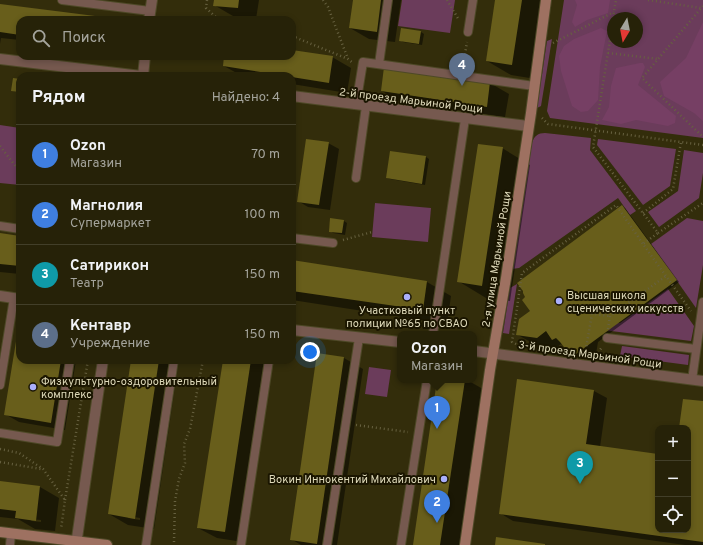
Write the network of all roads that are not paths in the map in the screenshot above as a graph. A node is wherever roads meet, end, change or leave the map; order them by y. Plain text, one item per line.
1 (62, 0) edge
2 (152, 0) edge
3 (388, 0) edge
4 (473, 0) edge
5 (546, 0) edge
6 (88, 2) edge
7 (150, 16) edge
8 (468, 32) road end
9 (0, 59) edge
10 (144, 60) edge
11 (379, 64) junction
12 (75, 72) edge
13 (143, 72) edge
14 (534, 86) junction
15 (296, 97) edge
16 (361, 105) junction
17 (465, 119) junction
18 (528, 126) junction
19 (356, 178) dead end
20 (0, 226) edge
21 (16, 228) edge
22 (296, 238) edge
23 (333, 243) road end
24 (0, 296) edge
25 (16, 298) edge
26 (703, 302) edge
27 (16, 303) edge
28 (296, 330) edge
29 (433, 331) edge
30 (359, 338) junction
31 (607, 338) road end
32 (397, 342) edge
33 (696, 349) junction
34 (477, 351) edge
35 (493, 353) junction
36 (69, 364) edge
37 (102, 364) edge
38 (173, 364) edge
39 (268, 364) edge
40 (692, 380) junction
41 (703, 381) edge
42 (427, 383) edge
43 (0, 385) edge
44 (0, 433) edge
45 (0, 532) edge
46 (11, 534) junction
47 (77, 543) edge
48 (10, 545) edge
49 (107, 545) edge
50 (146, 545) edge
51 (241, 545) edge
52 (327, 545) edge
53 (401, 545) edge
54 (464, 545) edge

1 - 6 lane
2 - 7 street
3 - 11 lane
4 - 8 lane
5 - 14 street, 2-я улица Марьиной Рощи
6 - 7 lane
9 - 12 street
10 - 13 street
11 - 14 lane
11 - 16 lane
14 - 18 street, 2-я улица Марьиной Рощи
15 - 16 street, 2-й проезд Марьиной Рощи
16 - 17 street, 2-й проезд Марьиной Рощи
16 - 19 lane
17 - 18 street, 2-й проезд Марьиной Рощи
17 - 29 lane
18 - 35 street, 2-я улица Марьиной Рощи
20 - 21 lane
22 - 23 lane
24 - 25 street
26 - 33 lane
27 - 43 lane
28 - 30 street
30 - 32 street
30 - 52 lane
31 - 33 lane
33 - 40 lane
34 - 35 street, 3-й проезд Марьиной Рощи
35 - 40 street, 3-й проезд Марьиной Рощи
35 - 54 street, 2-я улица Марьиной Рощи
36 - 44 lane
37 - 47 street
38 - 50 lane
39 - 51 lane
40 - 41 street, 3-й проезд Марьиной Рощи
42 - 53 lane
45 - 46 street
46 - 47 street
46 - 48 lane
47 - 49 street

